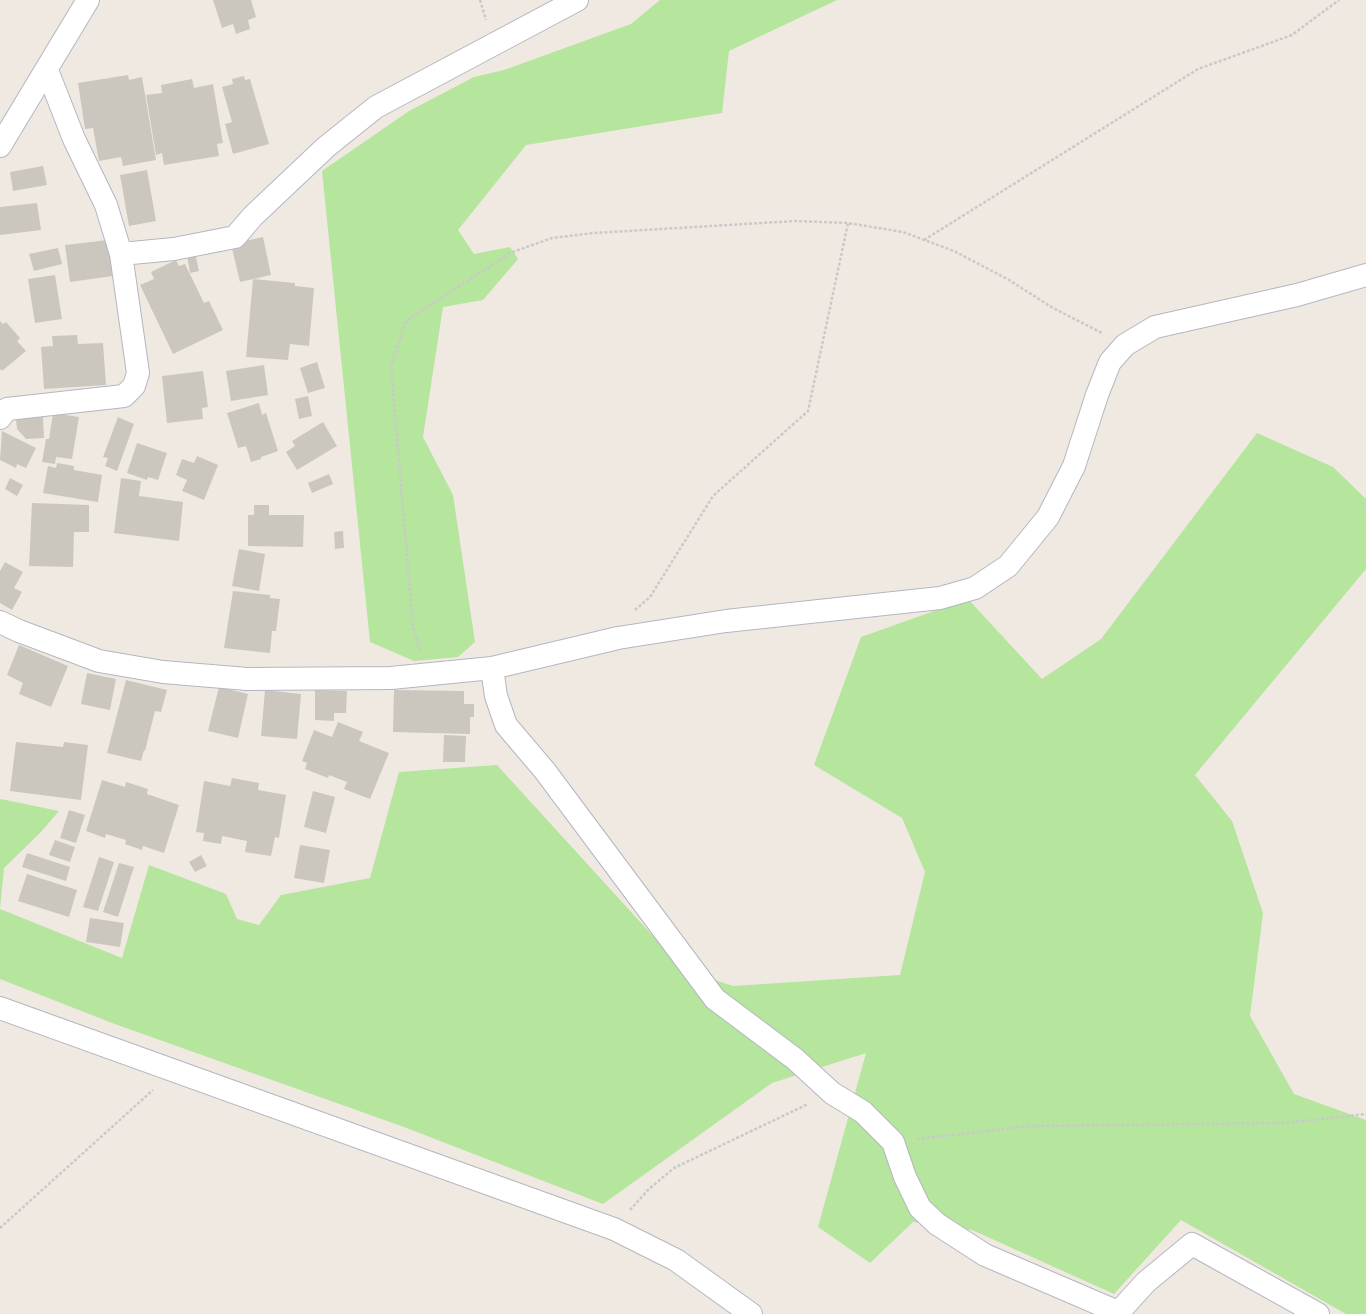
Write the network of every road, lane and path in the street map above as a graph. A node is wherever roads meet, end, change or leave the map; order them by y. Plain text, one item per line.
1 (88, 0) edge
2 (577, 0) edge
3 (1339, 0) edge
4 (47, 70) junction
5 (0, 146) edge
6 (848, 223) junction
7 (924, 240) junction
8 (121, 254) junction
9 (1366, 275) edge
10 (1125, 345) junction
11 (0, 418) edge
12 (632, 612) dead end
13 (0, 622) edge
14 (492, 668) junction
15 (428, 675) junction
16 (0, 1008) edge
17 (176, 1070) junction
18 (832, 1093) junction
19 (1366, 1114) edge
20 (893, 1142) junction
21 (0, 1228) edge
22 (614, 1229) junction
23 (1118, 1313) edge
24 (751, 1314) edge
25 (1318, 1314) edge

1 - 4 street
2 - 8 street
3 - 7 path
4 - 5 street
4 - 8 street
6 - 7 path
6 - 12 path
6 - 15 path
7 - 10 path
8 - 11 street
9 - 10 street
10 - 14 street
13 - 15 street
14 - 15 street
14 - 18 street
16 - 17 street
17 - 21 path
17 - 22 street
18 - 20 street
18 - 22 path
19 - 20 path
20 - 23 street
22 - 24 street
23 - 25 street

